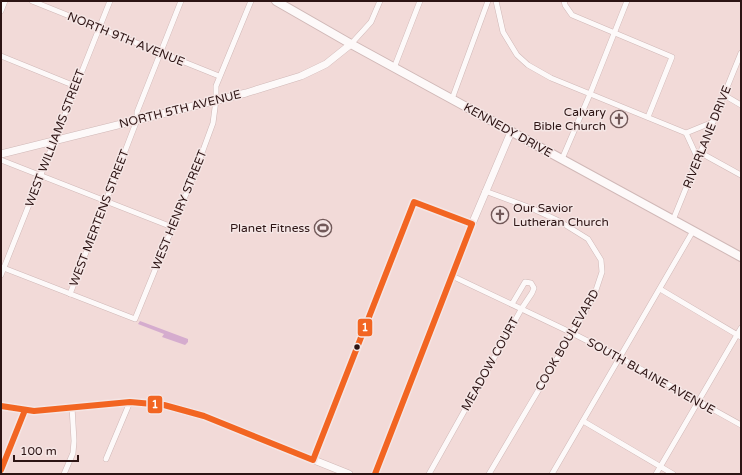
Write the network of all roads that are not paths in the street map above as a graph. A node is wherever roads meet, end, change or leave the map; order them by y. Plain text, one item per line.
1 (5, 1) edge
2 (32, 1) edge
3 (110, 1) edge
4 (181, 1) edge
5 (250, 1) edge
6 (276, 1) edge
7 (380, 1) edge
8 (420, 1) edge
9 (488, 1) edge
10 (496, 1) edge
11 (564, 1) edge
12 (627, 1) edge
13 (1, 12) edge
14 (99, 28) junction
15 (614, 32) junction
16 (351, 44) junction
17 (160, 53) junction
18 (741, 53) edge
19 (1, 56) edge
20 (394, 68) junction
21 (219, 76) junction
22 (75, 86) junction
23 (590, 94) junction
24 (724, 95) junction
25 (452, 99) junction
26 (216, 100) junction
27 (741, 105) edge
28 (648, 117) junction
29 (137, 120) junction
30 (713, 122) junction
31 (511, 132) junction
32 (686, 133) junction
33 (53, 142) junction
34 (701, 153) junction
35 (1, 154) edge
36 (698, 159) junction
37 (1, 160) edge
38 (562, 160) junction
39 (741, 175) edge
40 (40, 176) junction
41 (485, 191) junction
42 (106, 202) junction
43 (673, 220) junction
44 (172, 227) junction
45 (693, 231) junction
46 (741, 257) edge
47 (2, 268) edge
48 (1, 275) edge
49 (452, 276) junction
50 (660, 289) junction
51 (70, 294) junction
52 (512, 304) junction
53 (522, 308) junction
54 (741, 328) edge
55 (572, 333) junction
56 (739, 336) edge
57 (619, 357) junction
58 (698, 401) junction
59 (130, 402) junction
60 (1, 406) edge
61 (72, 408) junction
62 (25, 410) junction
63 (583, 421) junction
64 (741, 425) edge
65 (106, 459) dead end
66 (660, 466) junction
67 (1, 470) edge
68 (64, 474) edge
69 (349, 474) edge
70 (375, 474) edge
71 (428, 474) edge
72 (489, 474) edge
73 (552, 474) edge
74 (656, 474) edge
75 (673, 474) edge

1 - 13 street
2 - 14 street, NORTH 9TH AVENUE
3 - 14 street, WEST WILLIAMS STREET
4 - 17 street, WEST MERTENS STREET
5 - 21 street, WEST HENRY STREET
6 - 16 main road, KENNEDY DRIVE
7 - 16 street
8 - 20 street
9 - 25 street
10 - 23 street
11 - 15 street
12 - 15 street
14 - 17 street, NORTH 9TH AVENUE
14 - 22 street, WEST WILLIAMS STREET
15 - 23 street
15 - 28 street
16 - 20 main road, KENNEDY DRIVE
16 - 26 main road, NORTH 5TH AVENUE
17 - 21 street, NORTH 9TH AVENUE
17 - 29 street, WEST MERTENS STREET
18 - 24 street, RIVERLANE DRIVE
19 - 22 street
20 - 25 main road, KENNEDY DRIVE
21 - 26 street, WEST HENRY STREET
22 - 33 street, WEST WILLIAMS STREET
23 - 28 street
23 - 38 street
24 - 27 street
24 - 30 street, RIVERLANE DRIVE
25 - 31 main road, KENNEDY DRIVE
26 - 29 main road, NORTH 5TH AVENUE
26 - 44 street, WEST HENRY STREET
28 - 32 street
29 - 33 main road, NORTH 5TH AVENUE
29 - 42 street, WEST MERTENS STREET
30 - 32 street
30 - 34 street, RIVERLANE DRIVE
31 - 38 main road, KENNEDY DRIVE
31 - 41 main road
32 - 36 street
33 - 35 main road, NORTH 5TH AVENUE
33 - 40 street, WEST WILLIAMS STREET
34 - 36 street, RIVERLANE DRIVE
34 - 39 street
36 - 43 street, RIVERLANE DRIVE
37 - 40 street
38 - 43 main road, KENNEDY DRIVE
40 - 42 street
40 - 47 street, WEST WILLIAMS STREET
41 - 49 main road
41 - 55 street, COOK BOULEVARD
42 - 44 street
42 - 51 street, WEST MERTENS STREET
43 - 45 main road, KENNEDY DRIVE
44 - 51 street, WEST HENRY STREET
45 - 46 main road, KENNEDY DRIVE
45 - 50 street
47 - 48 street, WEST WILLIAMS STREET
47 - 51 street
49 - 52 street, SOUTH BLAINE AVENUE
49 - 70 main road
50 - 56 street
50 - 57 street
52 - 53 street, SOUTH BLAINE AVENUE
52 - 53 street, MEADOW COURT
53 - 55 street, SOUTH BLAINE AVENUE
53 - 71 street, MEADOW COURT
54 - 56 street
55 - 57 street, SOUTH BLAINE AVENUE
55 - 72 street, COOK BOULEVARD
56 - 58 street
57 - 58 street, SOUTH BLAINE AVENUE
57 - 63 street
58 - 64 street, SOUTH BLAINE AVENUE
58 - 66 street
59 - 61 main road
59 - 65 street
59 - 69 main road
60 - 62 main road
61 - 62 main road
61 - 68 street
62 - 67 street
63 - 66 street
63 - 73 street
66 - 74 street
66 - 75 street

